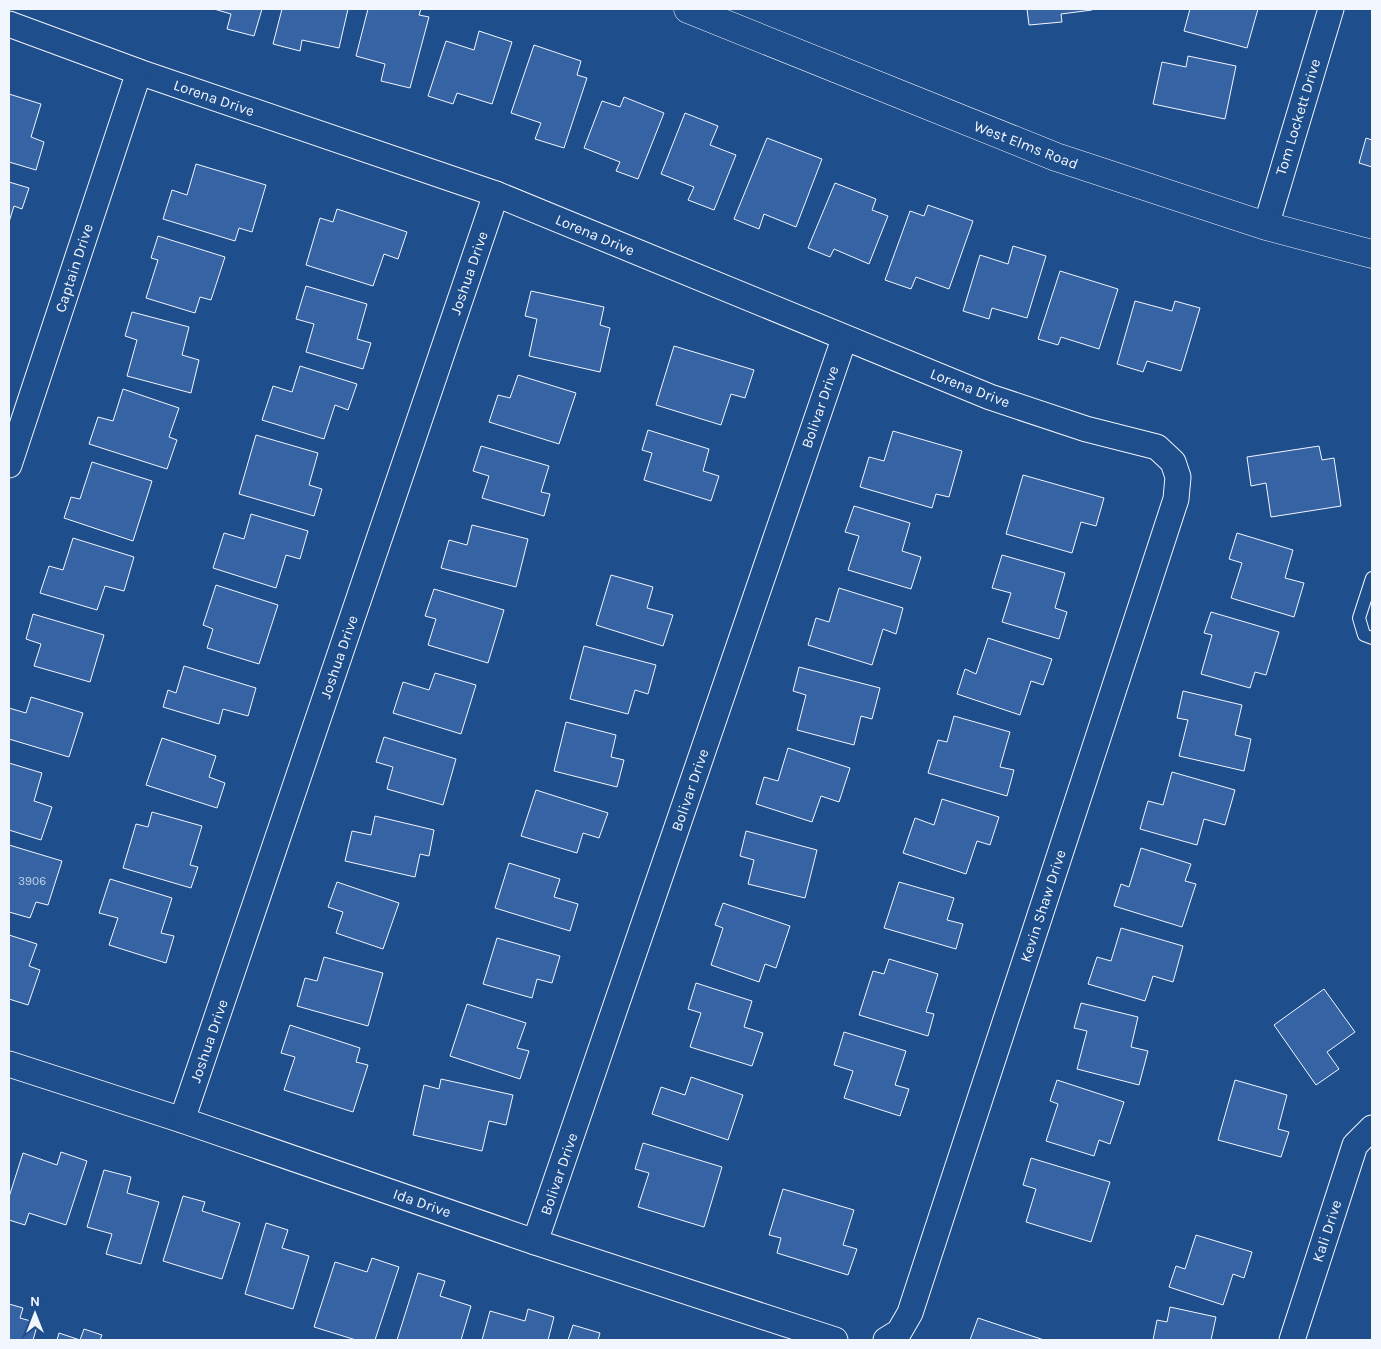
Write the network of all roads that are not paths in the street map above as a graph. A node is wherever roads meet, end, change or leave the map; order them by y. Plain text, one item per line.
1 (688, 9) edge
2 (1330, 9) edge
3 (9, 24) edge
4 (139, 72) junction
5 (496, 194) junction
6 (1266, 226) junction
7 (1372, 254) edge
8 (844, 339) junction
9 (1173, 462) joint
10 (9, 465) edge
11 (1372, 578) edge
12 (1372, 638) edge
13 (9, 1064) edge
14 (182, 1120) junction
15 (1372, 1128) edge
16 (536, 1242) junction
17 (835, 1340) edge
18 (886, 1340) edge
19 (1292, 1340) edge

1 - 6 main road, West Elms Road
2 - 6 street, Tom Lockett Drive
3 - 4 street, Lorena Drive
4 - 5 street, Lorena Drive
4 - 10 street, Captain Drive
5 - 8 street, Lorena Drive
5 - 14 street, Joshua Drive
6 - 7 main road, West Elms Road
8 - 9 street, Lorena Drive
8 - 16 street, Bolivar Drive
9 - 18 street, Kevin Shaw Drive
11 - 12 lane
13 - 14 street, Ida Drive
14 - 16 street, Ida Drive
15 - 19 street, Kali Drive
16 - 17 street, Ida Drive

